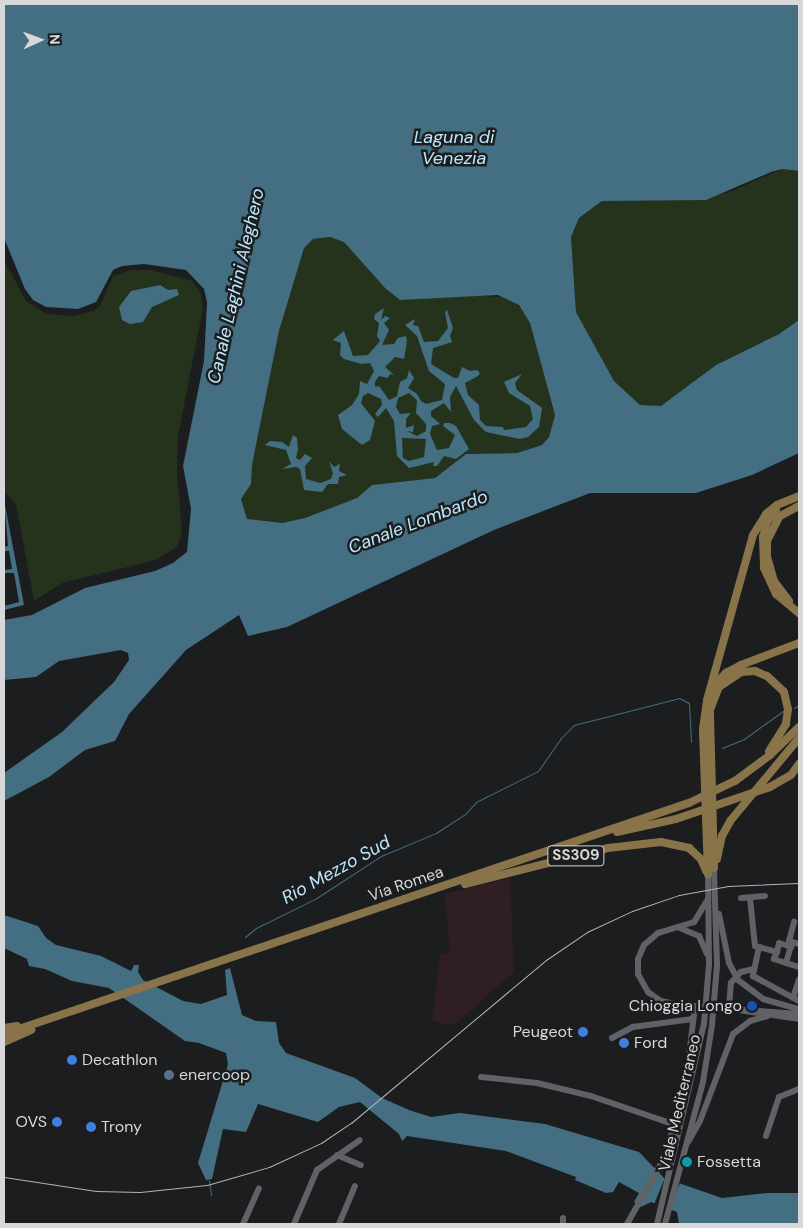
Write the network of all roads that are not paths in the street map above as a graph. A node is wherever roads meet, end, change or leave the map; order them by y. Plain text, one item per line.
1 (799, 496) edge
2 (787, 500) junction
3 (799, 506) edge
4 (799, 612) edge
5 (799, 643) edge
6 (710, 688) junction
7 (799, 727) edge
8 (799, 738) edge
9 (799, 764) edge
10 (753, 768) junction
11 (708, 784) junction
12 (709, 812) junction
13 (583, 839) junction
14 (714, 868) junction
15 (708, 874) junction
16 (712, 883) junction
17 (432, 891) junction
18 (708, 896) junction
19 (765, 896) dead end
20 (741, 898) dead end
21 (750, 898) junction
22 (716, 900) junction
23 (794, 922) dead end
24 (679, 928) junction
25 (794, 944) edge
26 (759, 947) junction
27 (777, 952) junction
28 (786, 963) junction
29 (709, 965) junction
30 (799, 967) edge
31 (753, 969) junction
32 (799, 980) edge
33 (796, 1000) edge
34 (776, 1004) junction
35 (695, 1006) junction
36 (799, 1008) edge
37 (729, 1009) junction
38 (738, 1010) junction
39 (799, 1014) edge
40 (62, 1016) junction
41 (767, 1016) junction
42 (692, 1019) junction
43 (799, 1019) edge
44 (4, 1028) edge
45 (4, 1034) edge
46 (612, 1038) dead end
47 (4, 1042) edge
48 (688, 1064) tunnel mouth
49 (481, 1077) dead end
50 (684, 1081) tunnel mouth
51 (799, 1090) edge
52 (673, 1124) junction
53 (766, 1136) dead end
54 (360, 1140) dead end
55 (683, 1152) junction
56 (337, 1155) junction
57 (361, 1165) dead end
58 (673, 1173) junction
59 (355, 1186) dead end
60 (259, 1188) dead end
61 (243, 1224) edge
62 (294, 1224) edge
63 (339, 1224) edge
64 (627, 1224) edge
65 (657, 1224) edge
66 (665, 1224) edge

1 - 2 main road, SS309
2 - 4 main road
2 - 6 main road, SS309
3 - 4 main road
5 - 6 main road
6 - 11 main road, SS309
7 - 10 main road, Via Romea / SS309
8 - 14 main road
9 - 13 main road
10 - 11 main road, SS309
10 - 13 main road, Via Romea / SS309
11 - 12 main road, SS309
12 - 14 main road, SS309
12 - 15 main road, SS309
13 - 17 main road, Via Romea / SS309
14 - 16 street, Viale Mediterraneo
15 - 16 street, Viale Mediterraneo
15 - 17 main road, SS309
16 - 18 street, Viale Mediterraneo
16 - 22 street, Viale Mediterraneo
17 - 40 main road, Via Romea / SS309
18 - 24 street
18 - 29 street, Viale Mediterraneo
19 - 21 street
20 - 21 street
21 - 26 street
22 - 34 street
22 - 55 street, Viale Mediterraneo
23 - 25 street
24 - 29 street
24 - 35 street
25 - 27 street
25 - 28 street
26 - 27 street
26 - 31 street
27 - 28 street
28 - 30 street
29 - 58 street, Viale Mediterraneo
31 - 33 street
31 - 37 street
32 - 33 street
33 - 34 street
34 - 36 street
35 - 37 street
35 - 42 street
37 - 38 street
38 - 39 street
38 - 41 street
40 - 44 main road
40 - 45 main road, Via Romea / SS309
40 - 47 main road
41 - 43 street
41 - 55 street
42 - 46 street
42 - 48 street
49 - 52 street
50 - 52 street
51 - 53 street
52 - 64 street
54 - 56 street
55 - 58 street, Viale Mediterraneo
56 - 57 street
56 - 62 street
58 - 65 street, Viale Mediterraneo
58 - 66 street, Viale Mediterraneo
59 - 63 street
60 - 61 street

